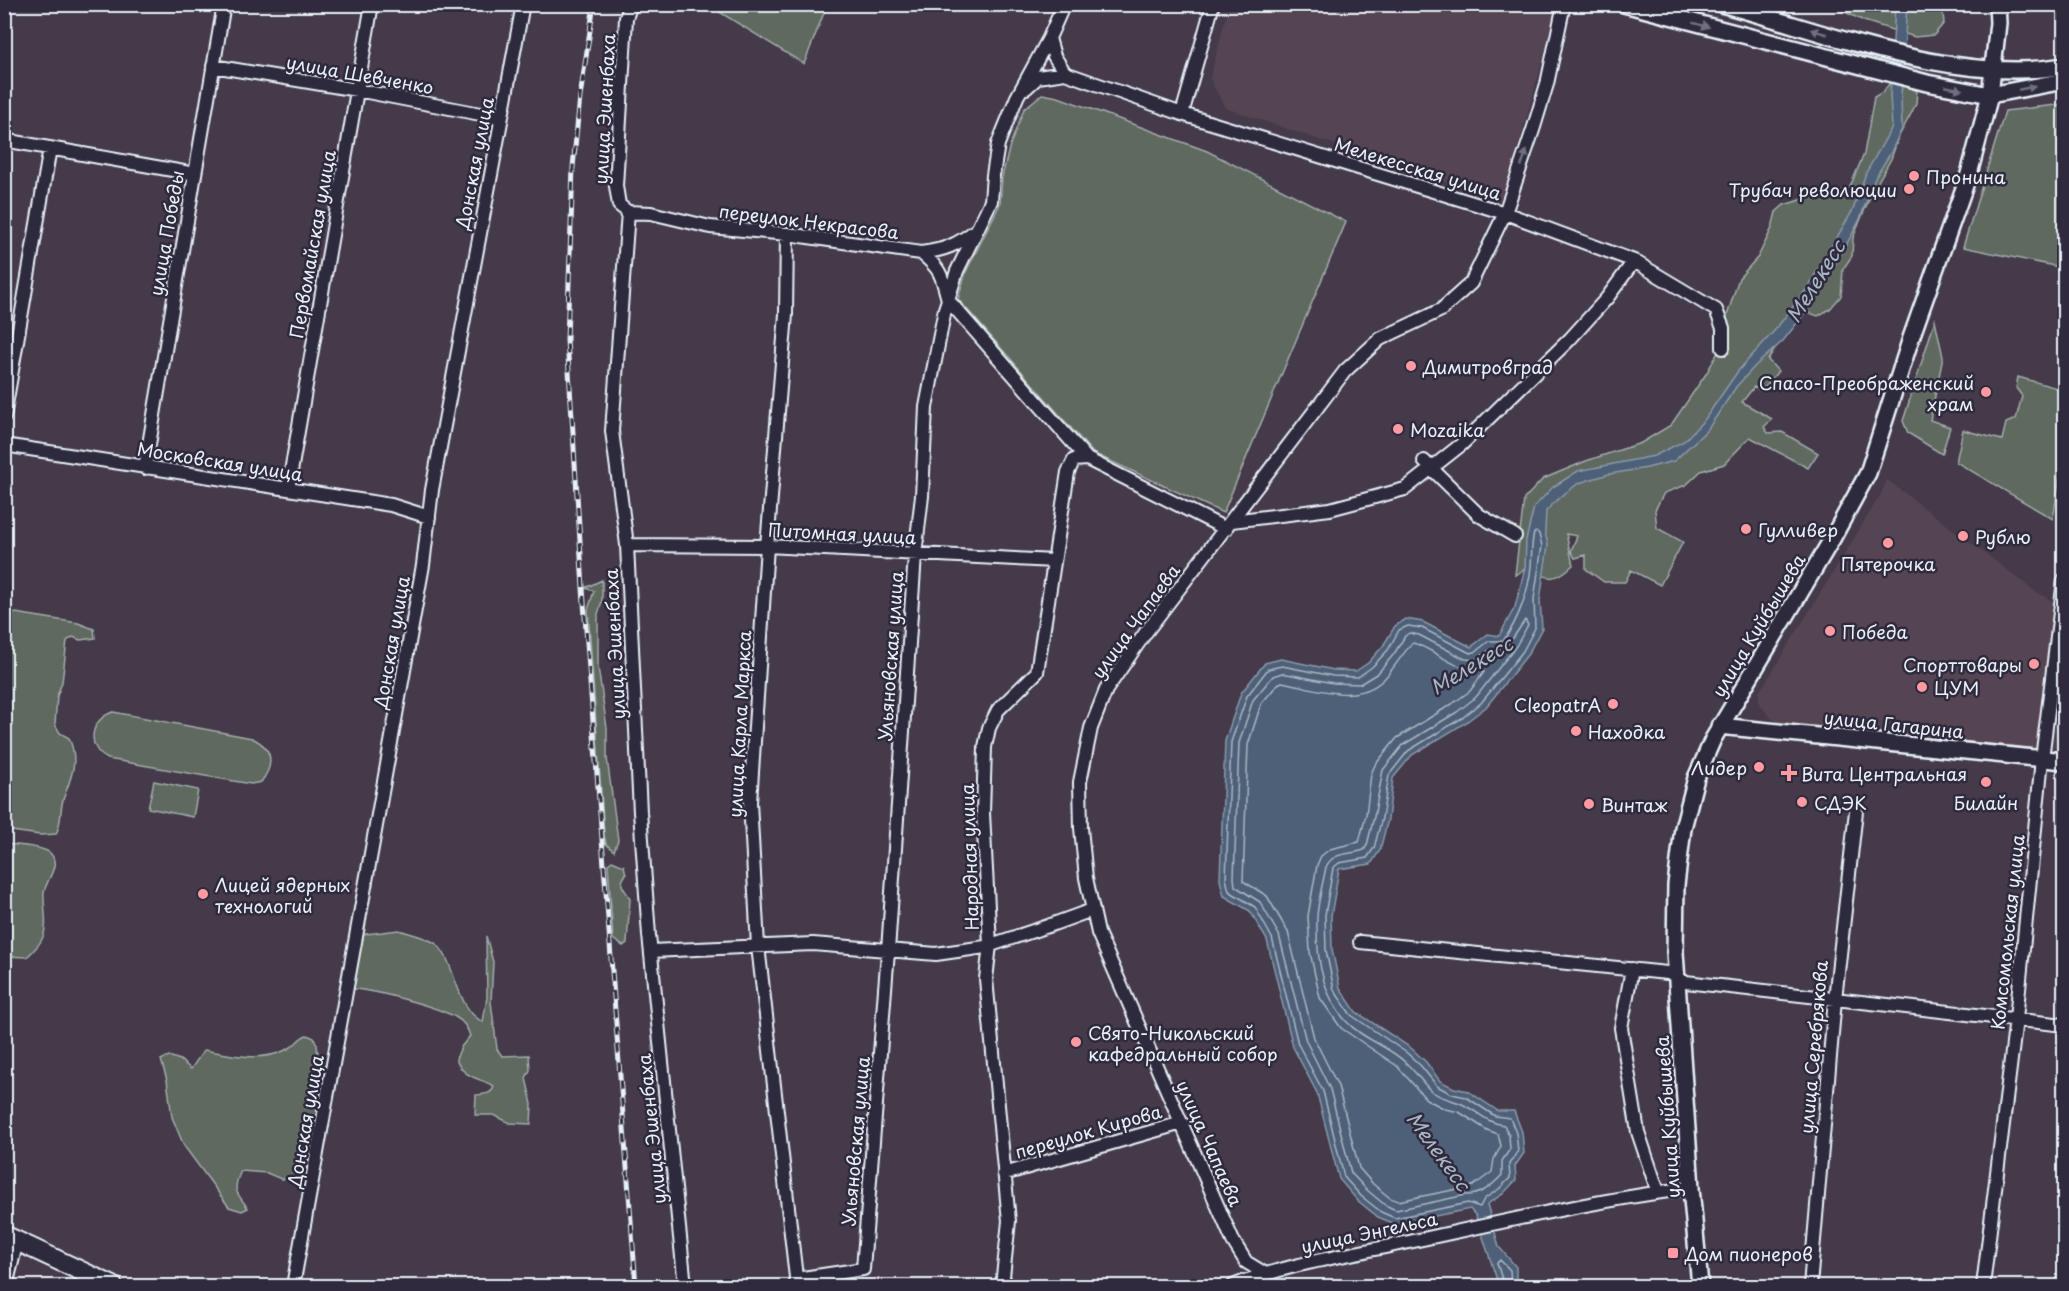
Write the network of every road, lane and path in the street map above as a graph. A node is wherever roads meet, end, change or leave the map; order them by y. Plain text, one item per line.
1 (224, 4) edge
2 (372, 4) edge
3 (524, 4) edge
4 (631, 4) edge
5 (1064, 4) edge
6 (1213, 4) edge
7 (1564, 4) edge
8 (1624, 4) edge
9 (1721, 4) edge
10 (1997, 4) edge
11 (1049, 38) junction
12 (213, 66) junction
13 (2064, 66) edge
14 (1994, 70) junction
15 (1065, 73) junction
16 (2064, 81) edge
17 (357, 90) junction
18 (1990, 95) junction
19 (1017, 97) junction
20 (1182, 114) junction
21 (501, 118) junction
22 (4, 140) edge
23 (50, 148) junction
24 (195, 174) junction
25 (628, 212) junction
26 (1505, 213) junction
27 (979, 227) junction
28 (787, 234) junction
29 (921, 254) junction
30 (1634, 261) junction
31 (948, 300) junction
32 (1723, 348) dead end
33 (4, 417) edge
34 (4, 445) edge
35 (1087, 459) junction
36 (1427, 465) junction
37 (145, 468) junction
38 (288, 489) junction
39 (429, 517) junction
40 (1229, 525) junction
41 (1515, 536) dead end
42 (627, 545) junction
43 (767, 546) junction
44 (915, 555) junction
45 (1054, 561) junction
46 (2064, 580) edge
47 (1719, 726) junction
48 (2042, 759) junction
49 (2064, 761) edge
50 (1856, 811) dead end
51 (1092, 910) junction
52 (1360, 942) dead end
53 (990, 945) junction
54 (758, 946) junction
55 (651, 951) junction
56 (888, 951) junction
57 (1632, 969) junction
58 (1677, 978) junction
59 (1835, 999) junction
60 (2016, 1019) junction
61 (2064, 1025) edge
62 (1182, 1123) junction
63 (1004, 1174) junction
64 (1691, 1188) junction
65 (1658, 1192) junction
66 (11, 1238) edge
67 (1264, 1273) junction
68 (796, 1283) edge
69 (6, 1287) edge
70 (113, 1287) edge
71 (293, 1287) edge
72 (685, 1287) edge
73 (1002, 1287) edge
74 (1233, 1287) edge
75 (1700, 1287) edge
76 (1810, 1287) edge
77 (1983, 1287) edge

1 - 12 street, улица Победы
2 - 17 street, Первомайская улица
3 - 21 street, Донская улица
4 - 25 street, улица Эшенбаха
5 - 11 street, Ульяновская улица
6 - 20 street
26 -> 7 street, Мелекесская улица
8 -> 18 main road
14 -> 9 main road
10 - 14 main road, улица Куйбышева
11 - 15 street
11 - 19 street, Ульяновская улица
12 - 17 street, улица Шевченко
12 - 24 street, улица Победы
13 - 14 main road
14 - 18 main road, улица Куйбышева
15 - 19 street
15 - 20 street, Мелекесская улица
18 -> 16 main road
17 - 21 street, улица Шевченко
17 - 38 street, Первомайская улица
18 - 47 main road, улица Куйбышева
19 - 27 street, Ульяновская улица
20 - 26 street, Мелекесская улица
21 - 39 street, Донская улица
22 - 23 street
23 - 24 street
23 - 33 street
24 - 37 street, улица Победы
25 - 28 street, переулок Некрасова
25 - 42 street, улица Эшенбаха
26 - 30 street
26 - 40 street, улица Чапаева
27 - 29 street, переулок Некрасова
27 - 31 street, Ульяновская улица
28 - 29 street, переулок Некрасова
28 - 43 street, улица Карла Маркса
29 - 31 street
30 - 32 street
30 - 36 street
31 - 35 street
31 - 44 street, Ульяновская улица
34 - 37 street, Московская улица
35 - 40 street
35 - 45 street, Народная улица
36 - 40 street
36 - 41 street
37 - 38 street, Московская улица
38 - 39 street, Московская улица
39 - 71 street, Донская улица
40 - 51 street, улица Чапаева
42 - 43 street, Питомная улица
42 - 55 street, улица Эшенбаха
43 - 44 street, Питомная улица
43 - 54 street, улица Карла Маркса
44 - 45 street, Питомная улица
44 - 56 street, Ульяновская улица
45 - 53 street, Народная улица
46 - 48 street, Комсомольская улица
47 - 48 main road, улица Гагарина
47 - 58 main road, улица Куйбышева
48 - 49 main road, улица Гагарина
48 - 60 street, Комсомольская улица
50 - 59 street, улица Серебрякова
51 - 53 street
51 - 62 street, улица Чапаева
52 - 57 street
53 - 56 street
53 - 63 street, Народная улица
54 - 55 street
54 - 56 street
54 - 68 street, улица Карла Маркса
55 - 72 street, улица Эшенбаха
56 - 68 street, Ульяновская улица
57 - 58 street
57 - 65 street
58 - 59 street
58 - 64 main road, улица Куйбышева
59 - 60 street
59 - 76 street, улица Серебрякова
60 - 61 street
60 - 77 street, Комсомольская улица
62 - 63 street, переулок Кирова
62 - 67 street, улица Чапаева
63 - 73 street, Народная улица
64 - 65 street, улица Энгельса
64 - 75 main road, улица Куйбышева
65 - 67 street, улица Энгельса
66 - 69 street
66 - 70 highway
67 - 74 street, улица Энгельса

